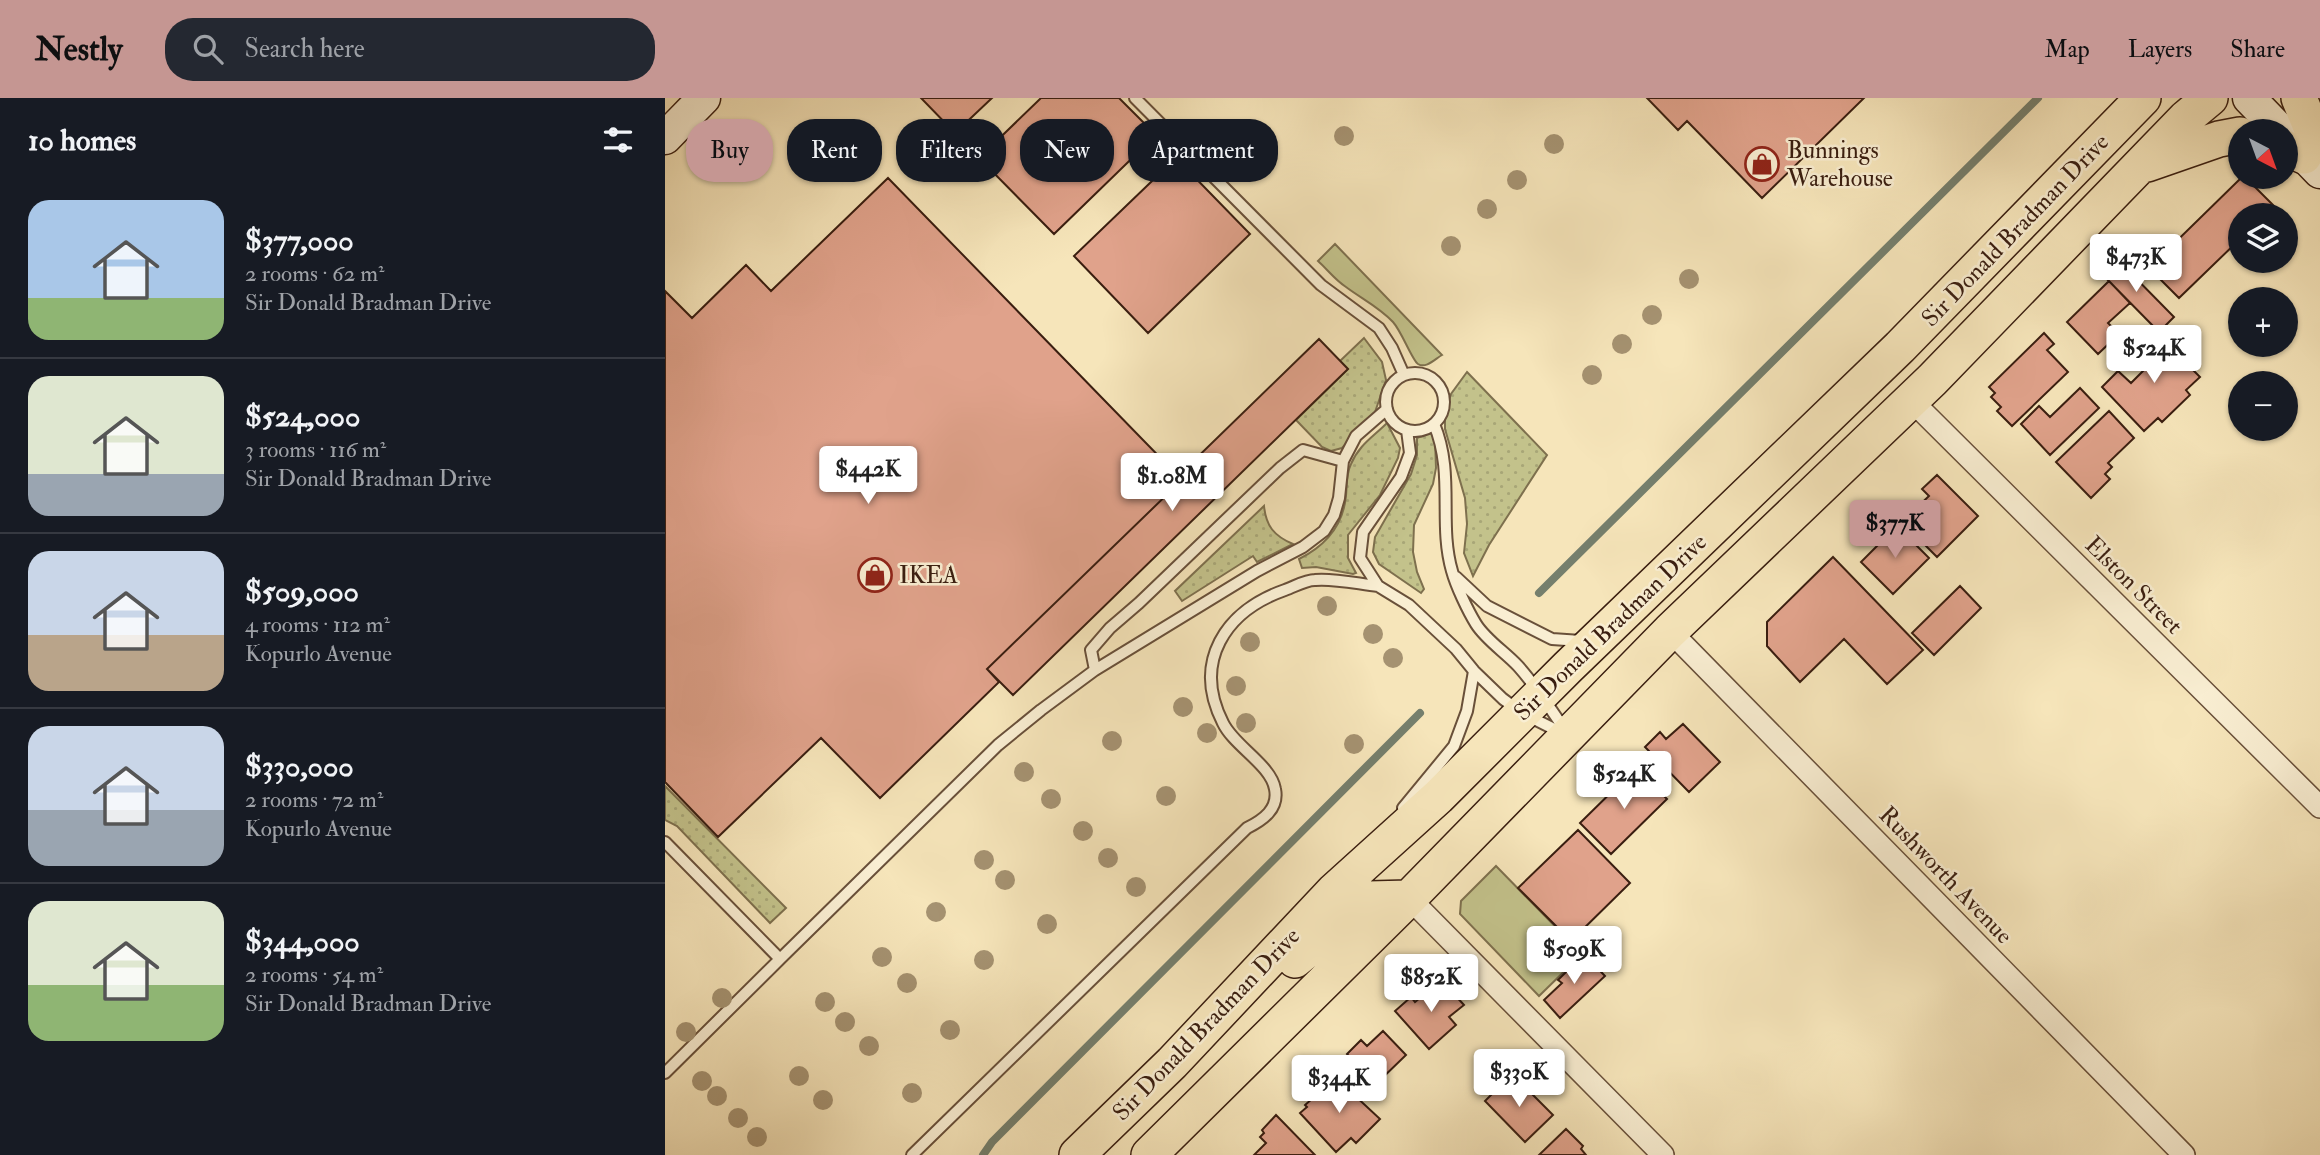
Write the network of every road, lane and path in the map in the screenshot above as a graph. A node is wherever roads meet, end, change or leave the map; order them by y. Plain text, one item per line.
1 (704, 98) edge
2 (1135, 98) edge
3 (2210, 98) edge
4 (2249, 98) edge
5 (2278, 98) edge
6 (2299, 98) edge
7 (2143, 102) edge
8 (2228, 137) edge
9 (665, 138) edge
10 (2301, 146) edge
11 (2142, 166) junction
12 (1404, 375) junction
13 (1911, 400) junction
14 (1387, 409) junction
15 (1434, 424) junction
16 (1407, 430) junction
17 (1343, 461) junction
18 (1452, 572) junction
19 (1378, 586) junction
20 (1670, 631) junction
21 (1599, 637) junction
22 (1095, 670) junction
23 (1474, 671) junction
24 (1532, 704) junction
25 (1568, 736) junction
26 (2320, 807) edge
27 (1394, 819) dead end
28 (1385, 829) dead end
29 (665, 842) edge
30 (1334, 891) junction
31 (1409, 898) junction
32 (780, 959) junction
33 (1172, 1063) junction
34 (665, 1073) edge
35 (912, 1155) edge
36 (1077, 1155) edge
37 (1149, 1155) edge
38 (1663, 1155) edge
39 (2184, 1155) edge

1 - 9 street
2 - 12 lane
3 - 11 main road, Sir Donald Bradman Drive
4 - 10 street
5 - 10 street
6 - 10 main road
7 - 21 main road, Sir Donald Bradman Drive
8 - 11 main road
11 - 13 main road, Sir Donald Bradman Drive
12 - 14 lane
12 - 15 lane
13 - 20 main road, Sir Donald Bradman Drive
13 - 26 street, Elston Street
14 - 16 lane
14 - 17 lane
15 - 16 lane
15 - 18 lane
16 - 19 lane
17 - 22 lane
17 - 22 lane
18 - 21 lane
18 - 24 lane
19 - 23 lane
19 - 35 lane
20 - 25 main road, Sir Donald Bradman Drive
20 - 39 street, Rushworth Avenue
21 - 24 main road, Sir Donald Bradman Drive
22 - 32 lane
23 - 24 lane
23 - 27 lane
24 - 25 lane
24 - 25 lane
24 - 30 main road, Sir Donald Bradman Drive
25 - 31 main road, Sir Donald Bradman Drive
28 - 30 lane
29 - 32 lane
30 - 33 main road, Sir Donald Bradman Drive
31 - 33 main road
31 - 37 main road, Sir Donald Bradman Drive
31 - 38 street
32 - 34 lane
33 - 36 main road, Sir Donald Bradman Drive

